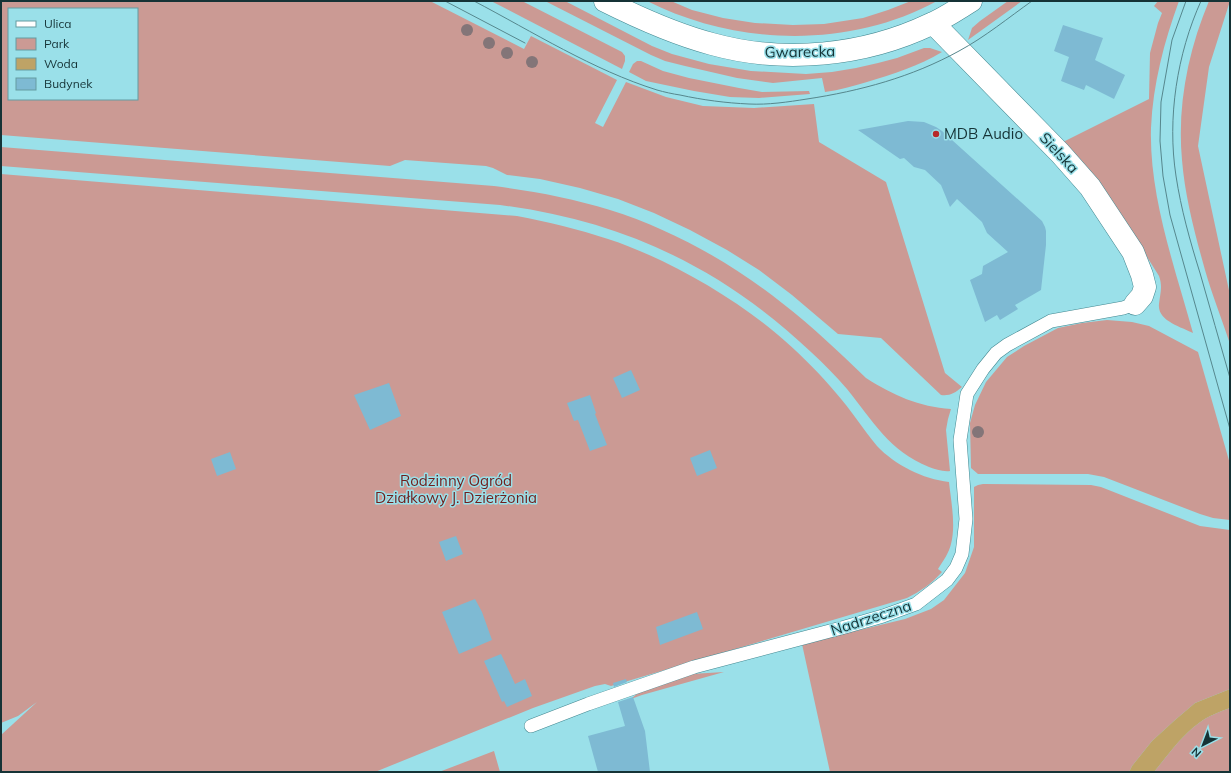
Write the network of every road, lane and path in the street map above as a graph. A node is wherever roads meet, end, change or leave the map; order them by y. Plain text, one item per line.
1 (605, 1) edge
2 (971, 1) edge
3 (933, 24) junction
4 (1135, 304) joint
5 (531, 726) dead end

1 - 3 street, Gwarecka
2 - 3 street, Gwarecka
3 - 4 street, Sielska
4 - 5 lane, Nadrzeczna

